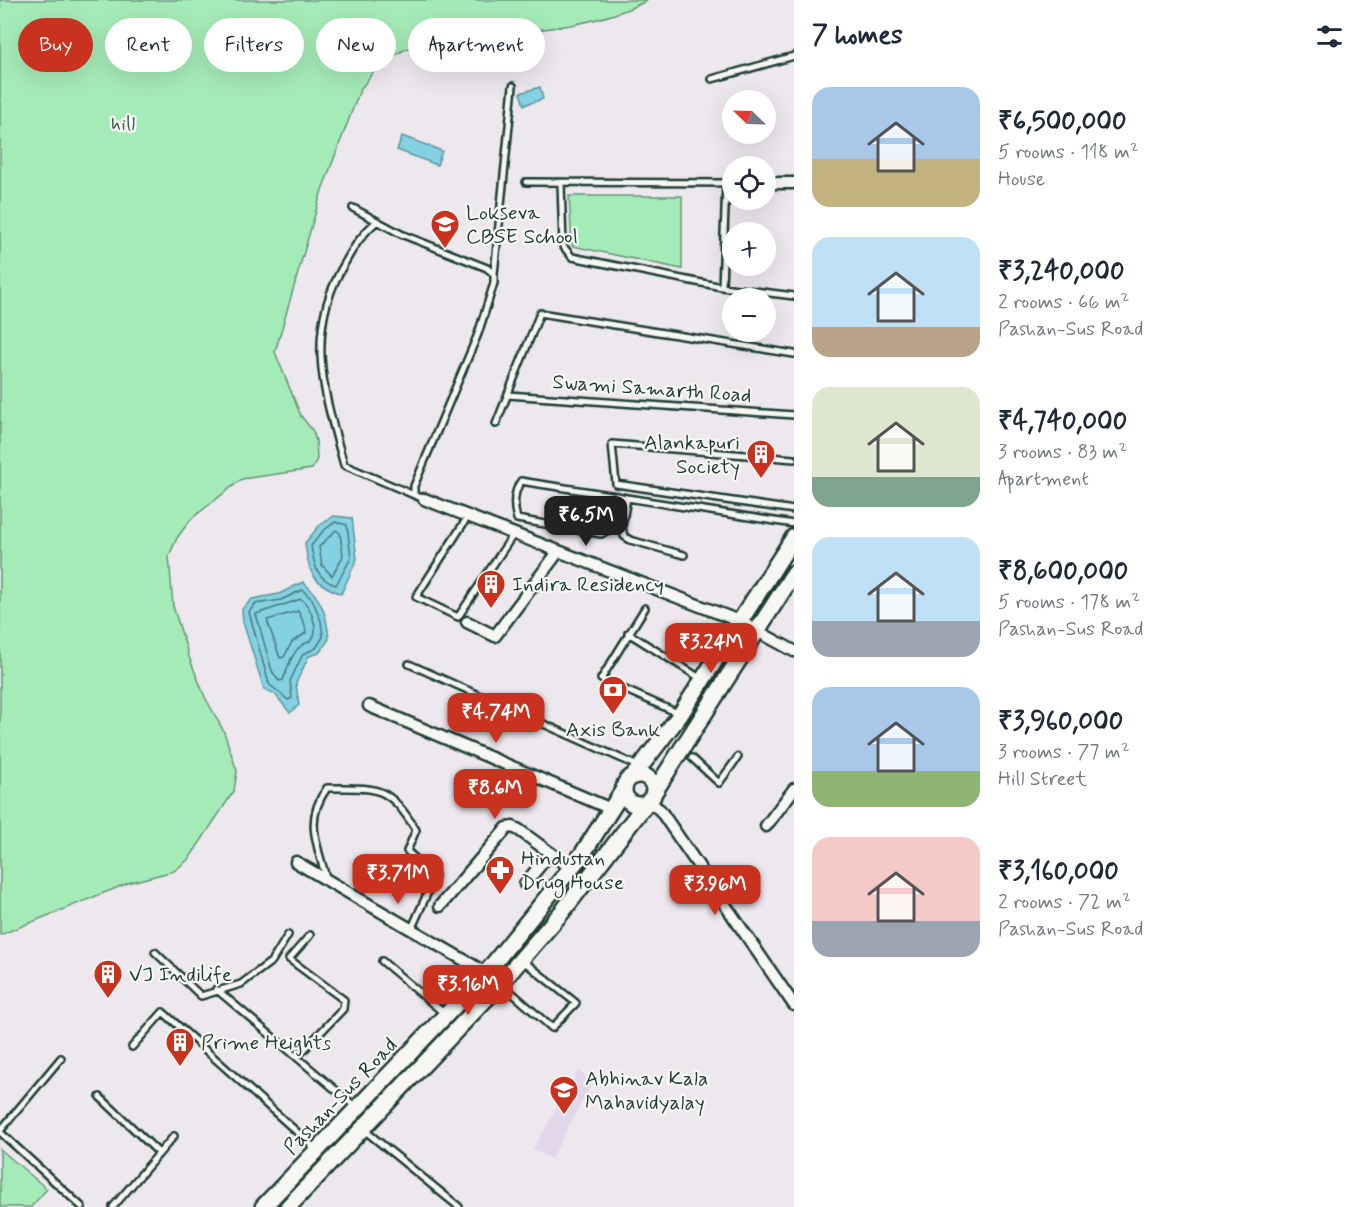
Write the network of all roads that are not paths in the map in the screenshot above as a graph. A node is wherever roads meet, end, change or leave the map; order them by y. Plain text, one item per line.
1 (794, 57) edge
2 (712, 79) dead end
3 (513, 86) dead end
4 (526, 182) dead end
5 (561, 183) junction
6 (722, 183) edge
7 (776, 183) edge
8 (794, 183) edge
9 (352, 208) dead end
10 (727, 210) edge
11 (377, 221) junction
12 (494, 274) junction
13 (722, 288) joint
14 (776, 294) edge
15 (794, 296) edge
16 (794, 354) edge
17 (508, 395) junction
18 (794, 415) edge
19 (496, 424) dead end
20 (794, 459) edge
21 (617, 496) junction
22 (419, 497) junction
23 (627, 498) junction
24 (794, 510) edge
25 (467, 518) junction
26 (794, 524) edge
27 (513, 535) junction
28 (794, 537) edge
29 (558, 552) junction
30 (684, 555) dead end
31 (794, 573) edge
32 (645, 608) dead end
33 (739, 621) junction
34 (467, 622) dead end
35 (758, 631) junction
36 (628, 633) junction
37 (794, 651) edge
38 (409, 664) dead end
39 (702, 680) junction
40 (369, 706) dead end
41 (680, 715) junction
42 (738, 757) dead end
43 (692, 758) dead end
44 (637, 771) junction
45 (624, 789) junction
46 (794, 789) edge
47 (654, 802) junction
48 (612, 809) junction
49 (766, 826) dead end
50 (550, 853) junction
51 (296, 862) dead end
52 (571, 868) junction
53 (327, 880) junction
54 (525, 884) dead end
55 (440, 906) dead end
56 (411, 930) junction
57 (288, 934) dead end
58 (310, 935) dead end
59 (155, 952) dead end
60 (521, 959) junction
61 (382, 961) dead end
62 (486, 974) junction
63 (216, 989) junction
64 (510, 991) dead end
65 (794, 1005) edge
66 (447, 1015) junction
67 (132, 1047) dead end
68 (297, 1057) junction
69 (61, 1058) dead end
70 (100, 1097) dead end
71 (357, 1108) junction
72 (362, 1129) junction
73 (0, 1132) edge
74 (174, 1136) dead end
75 (318, 1150) junction
76 (159, 1153) junction
77 (82, 1207) edge
78 (113, 1207) edge
79 (263, 1207) edge
80 (288, 1207) edge
81 (459, 1207) edge

1 - 2 lane
3 - 12 lane
4 - 5 lane
5 - 6 lane
5 - 13 lane
7 - 8 street
9 - 11 lane
10 - 13 lane
11 - 12 lane
11 - 22 lane
12 - 22 lane
14 - 15 lane
16 - 17 lane
17 - 18 lane, Swami Samarth Road
17 - 19 lane
20 - 24 lane
21 - 21 lane
21 - 23 lane
22 - 25 street
23 - 26 lane
23 - 30 lane
25 - 27 street
25 - 27 lane
27 - 29 street
28 - 33 main road
29 - 33 street
29 - 34 street
31 - 35 main road, Pashan-Sus Road
32 - 36 lane
33 - 35 street
33 - 39 main road
35 - 37 street
35 - 47 main road, Pashan-Sus Road
36 - 39 lane
36 - 41 lane
38 - 44 lane
39 - 41 main road
40 - 48 street
41 - 44 main road
42 - 43 lane
44 - 45 main road, Pashan-Sus Road
44 - 47 main road
45 - 47 main road
45 - 48 main road, Pashan-Sus Road
46 - 49 street
47 - 60 main road, Pashan-Sus Road
47 - 65 street
48 - 52 main road, Pashan-Sus Road
50 - 52 street
50 - 54 street
50 - 55 street
51 - 53 street
52 - 62 main road, Pashan-Sus Road
53 - 56 street
53 - 56 lane
56 - 62 street
57 - 63 lane
58 - 68 lane
59 - 63 lane
60 - 64 lane
60 - 72 main road, Pashan-Sus Road
61 - 66 lane
62 - 66 main road, Pashan-Sus Road
63 - 68 lane
66 - 71 main road, Pashan-Sus Road
67 - 75 lane
68 - 71 lane
69 - 73 lane
70 - 76 lane
71 - 75 main road, Pashan-Sus Road
72 - 80 main road, Pashan-Sus Road
72 - 81 lane
73 - 77 lane
74 - 76 lane
75 - 79 main road, Pashan-Sus Road
76 - 78 lane

